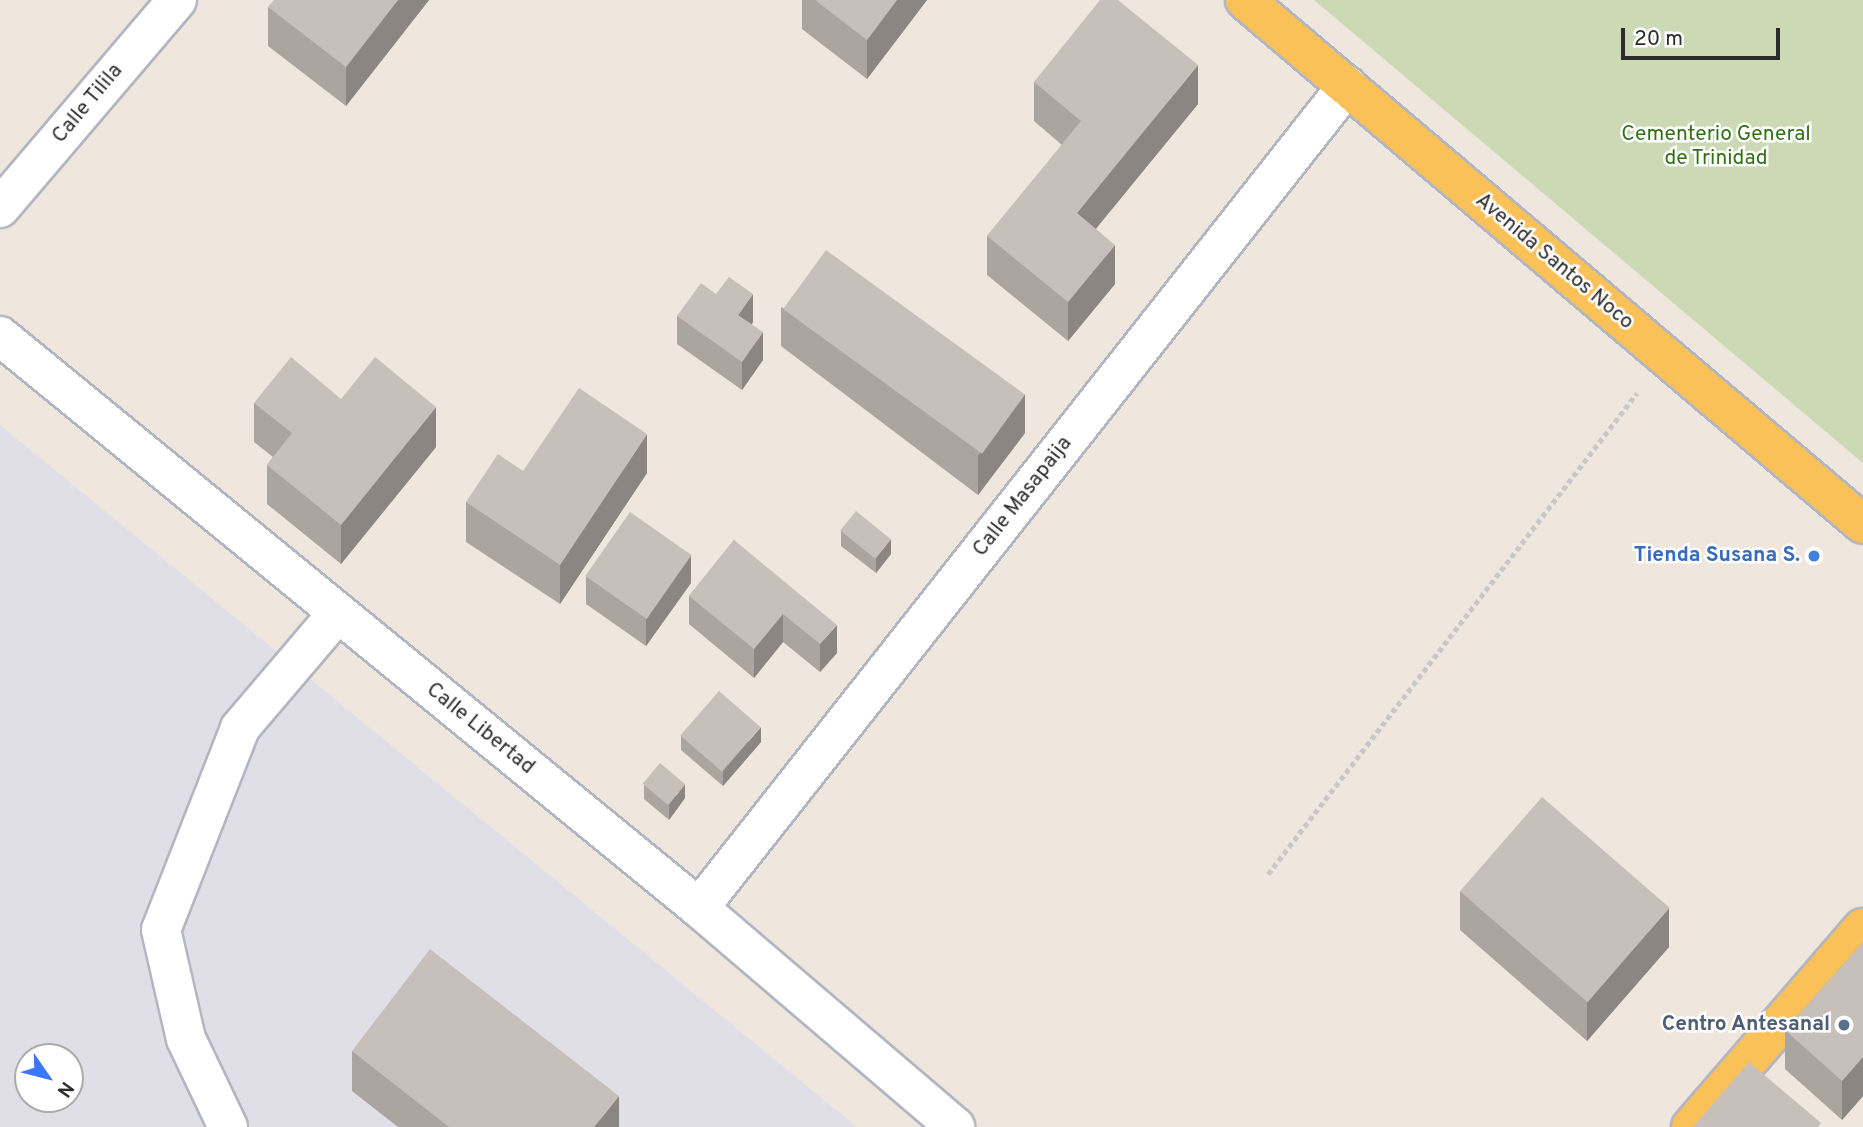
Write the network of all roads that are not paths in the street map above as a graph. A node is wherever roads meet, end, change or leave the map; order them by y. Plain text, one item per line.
1 (177, 0) edge
2 (1245, 0) edge
3 (1347, 86) junction
4 (0, 208) edge
5 (0, 336) edge
6 (1863, 524) edge
7 (338, 613) junction
8 (699, 908) junction
9 (1863, 929) edge
10 (228, 1127) edge
11 (955, 1127) edge
12 (1691, 1127) edge

1 - 4 street, Calle Tilila
2 - 3 main road, Avenida Santos Noco
3 - 6 main road, Avenida Santos Noco
3 - 8 street, Calle Masapaija
5 - 7 street, Calle Libertad
7 - 8 street, Calle Libertad
7 - 10 street
8 - 11 street, Calle Libertad
9 - 12 main road

